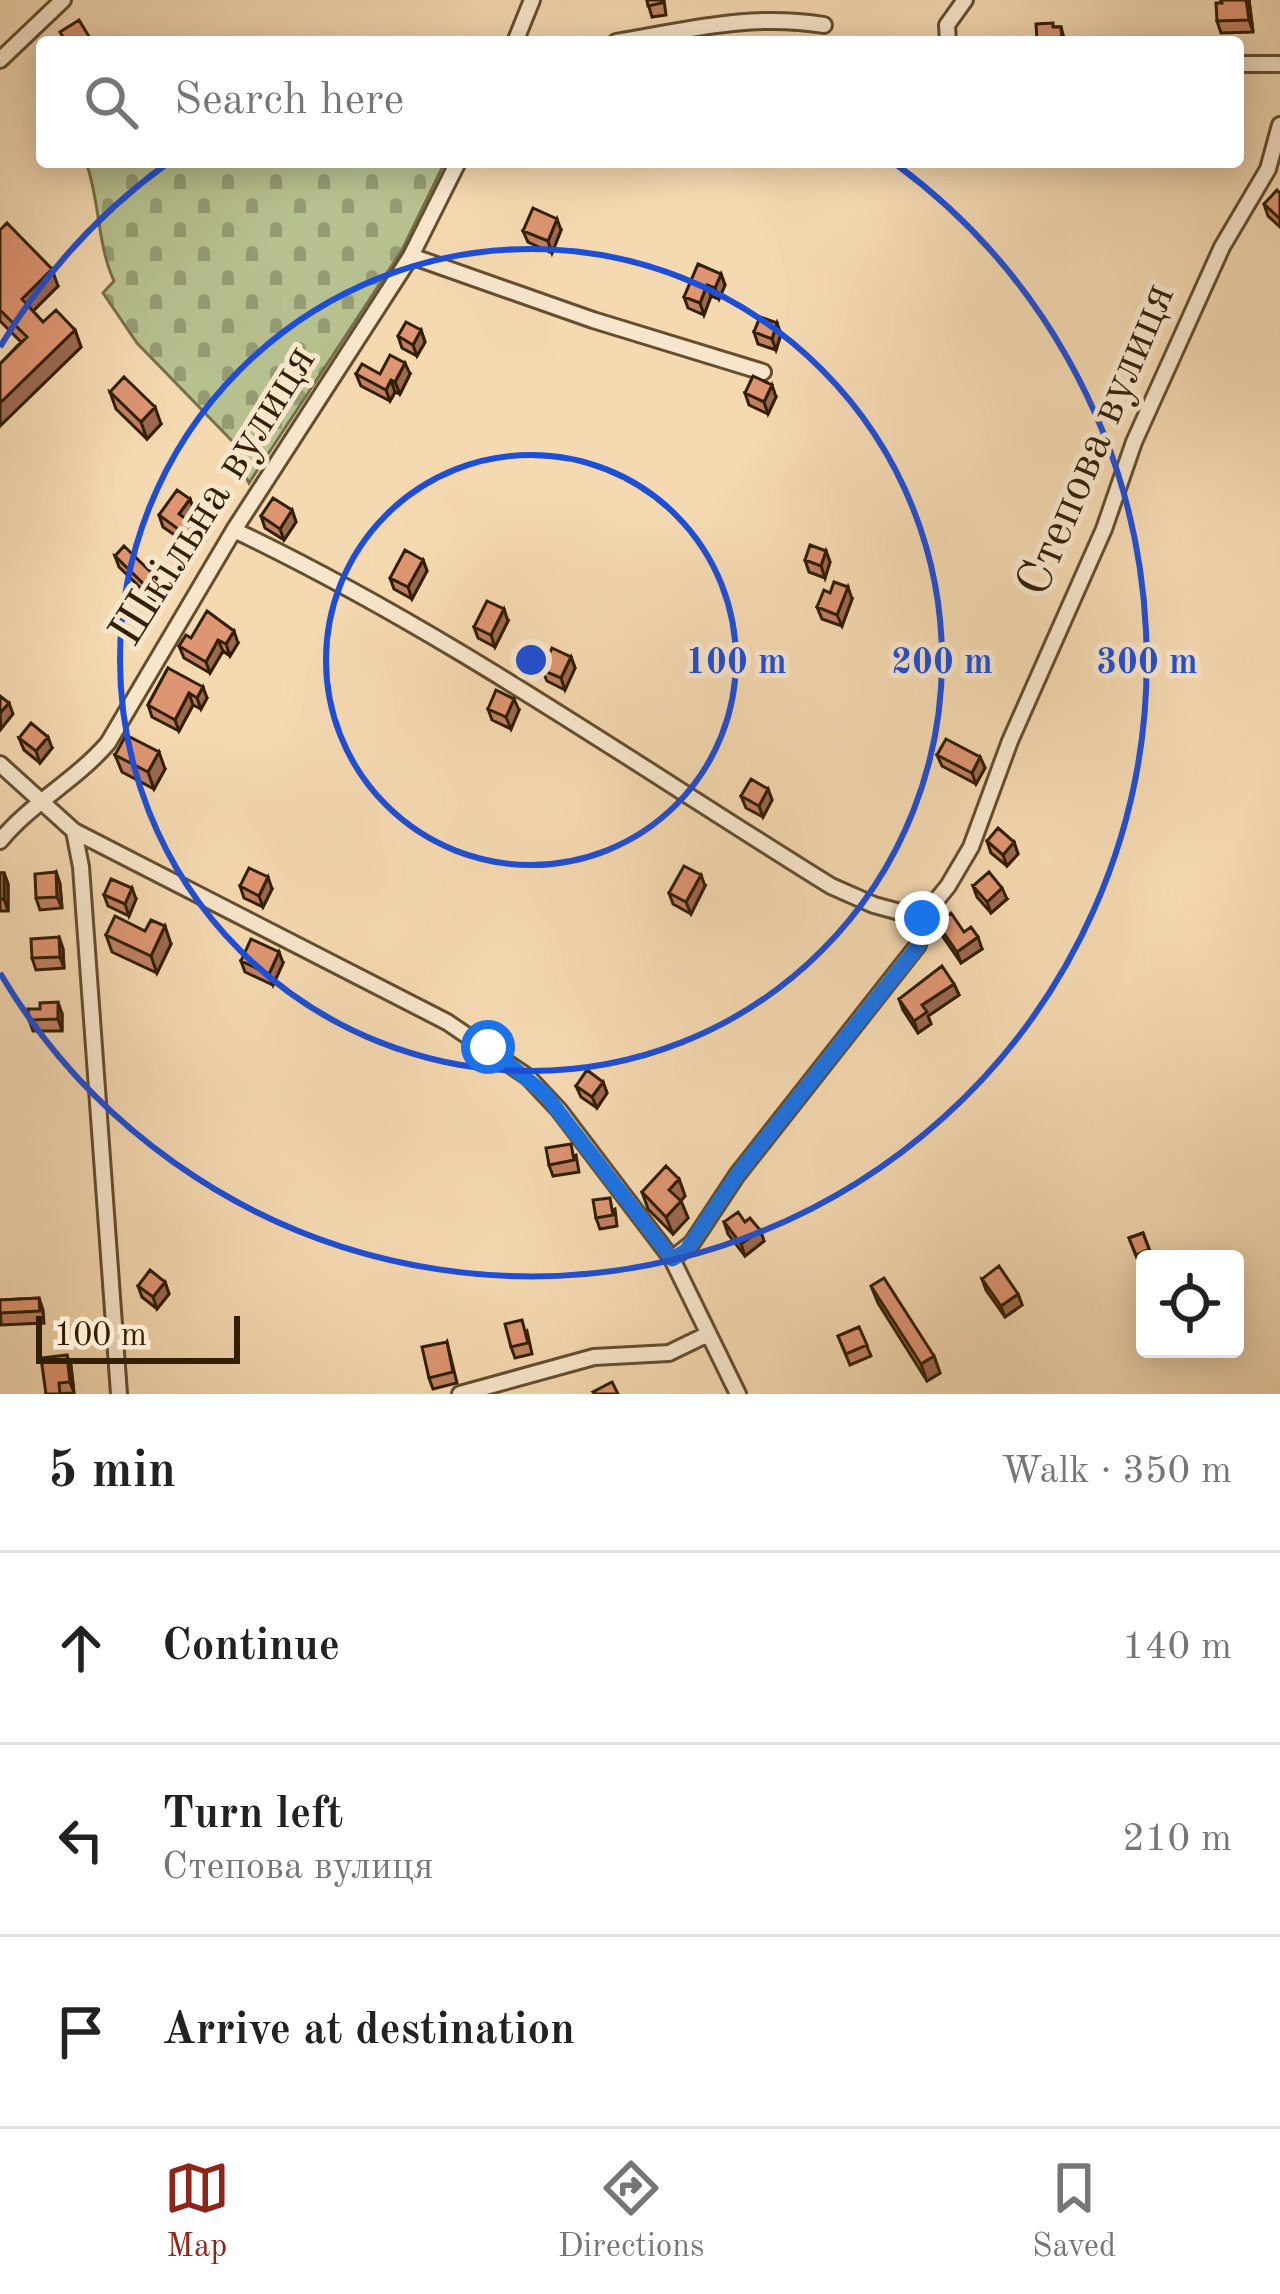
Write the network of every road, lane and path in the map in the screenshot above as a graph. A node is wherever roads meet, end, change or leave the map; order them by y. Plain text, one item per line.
1 (63, 0) edge
2 (532, 0) edge
3 (965, 0) edge
4 (824, 26) dead end
5 (517, 36) edge
6 (647, 36) edge
7 (948, 36) edge
8 (0, 60) edge
9 (1244, 64) edge
10 (1280, 64) edge
11 (1280, 125) edge
12 (455, 168) edge
13 (1274, 168) edge
14 (411, 256) junction
15 (764, 373) dead end
16 (234, 530) junction
17 (0, 764) edge
18 (44, 802) junction
19 (74, 831) junction
20 (0, 841) edge
21 (922, 918) junction
22 (672, 1259) junction
23 (706, 1335) junction
24 (119, 1394) edge
25 (460, 1394) edge
26 (738, 1394) edge

1 - 8 street
2 - 5 street
3 - 7 street
4 - 6 street
9 - 10 street
11 - 13 street, Степова вулиця
12 - 14 street, Шкільна вулиця
13 - 21 street, Степова вулиця
14 - 15 street
14 - 16 street, Шкільна вулиця
16 - 18 street, Шкільна вулиця
16 - 21 street
17 - 18 street
18 - 19 street
18 - 20 street, Шкільна вулиця
19 - 22 street
19 - 24 street
21 - 22 street, Степова вулиця
22 - 23 street
23 - 25 street
23 - 26 street

